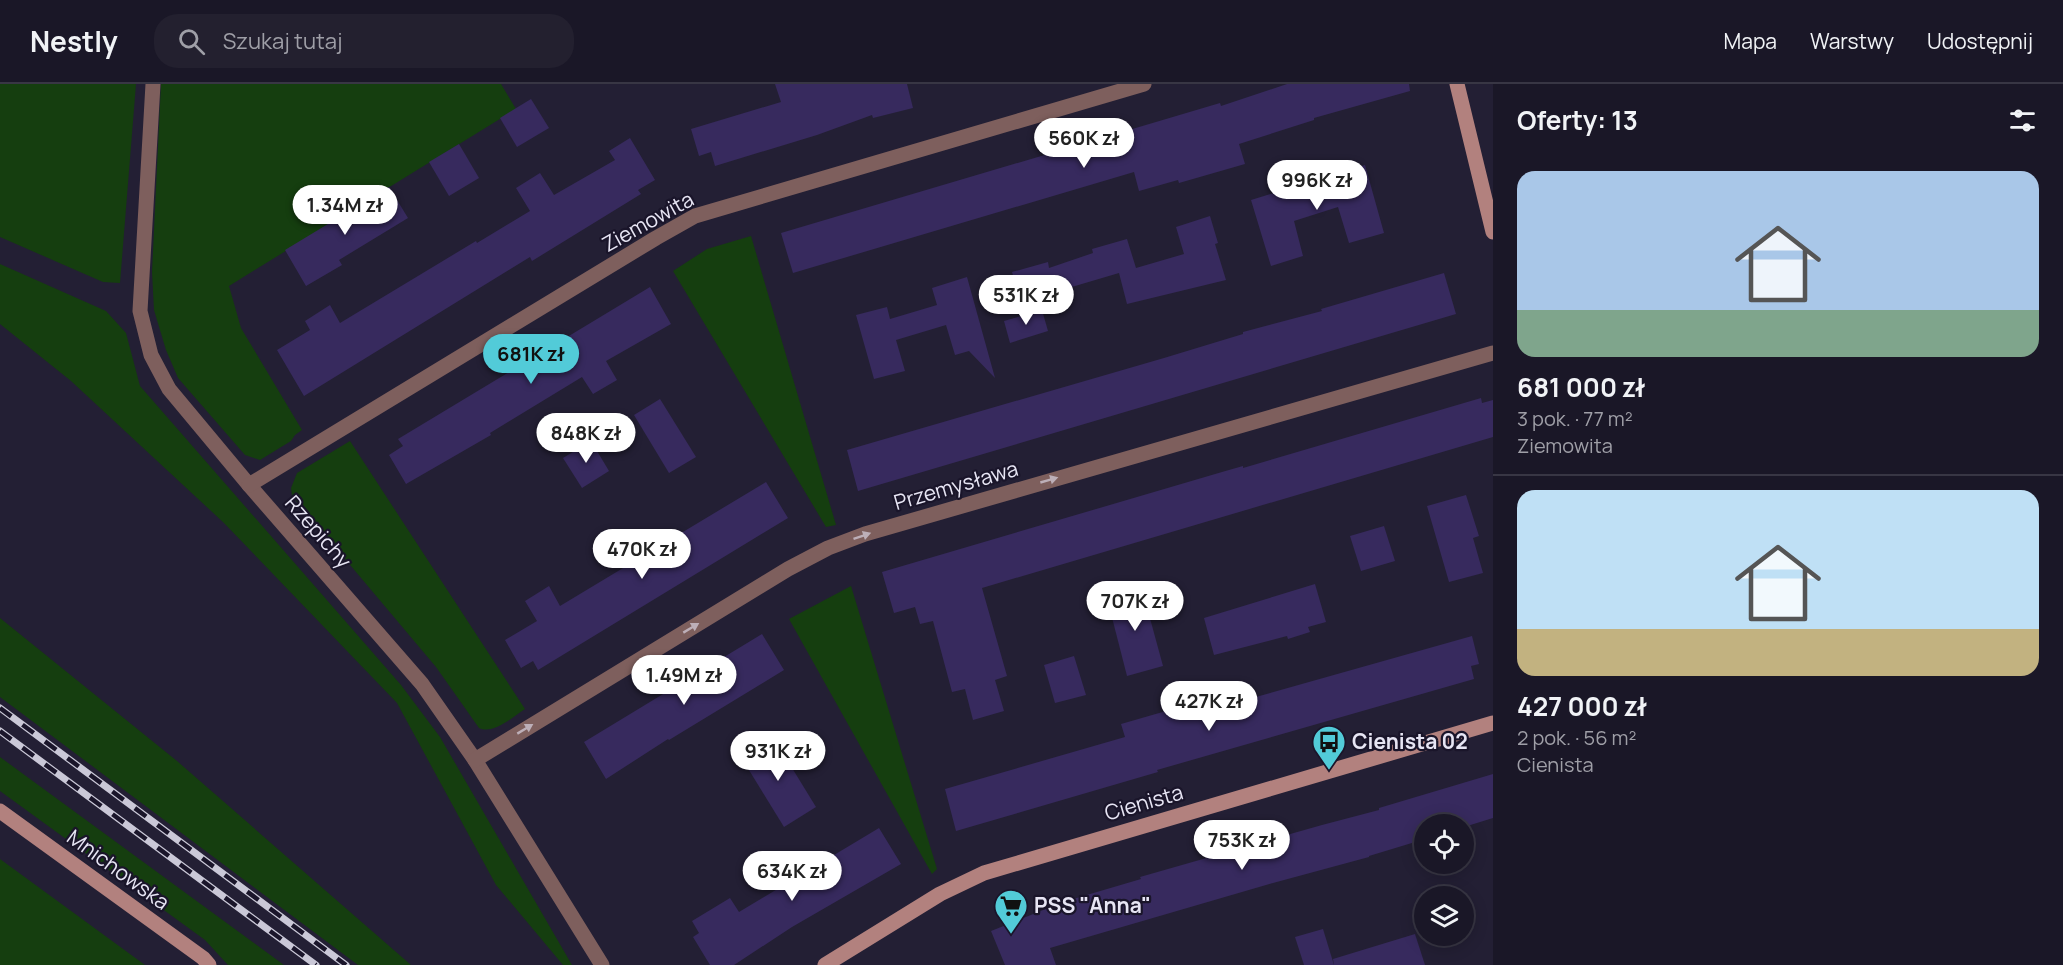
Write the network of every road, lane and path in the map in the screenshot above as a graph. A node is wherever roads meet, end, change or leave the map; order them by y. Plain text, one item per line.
1 (153, 84) edge
2 (1144, 84) edge
3 (1457, 84) edge
4 (1493, 232) edge
5 (1493, 353) edge
6 (249, 485) junction
7 (1493, 723) edge
8 (475, 760) junction
9 (0, 811) edge
10 (209, 965) edge
11 (602, 965) edge
12 (825, 965) edge

1 - 6 street, Rzepichy
2 - 6 street, Ziemowita
3 - 4 street
8 -> 5 street, Przemysława
6 - 8 street, Rzepichy
7 - 12 street, Cienista
8 - 11 street, Rzepichy
9 - 10 street, Mnichowska

